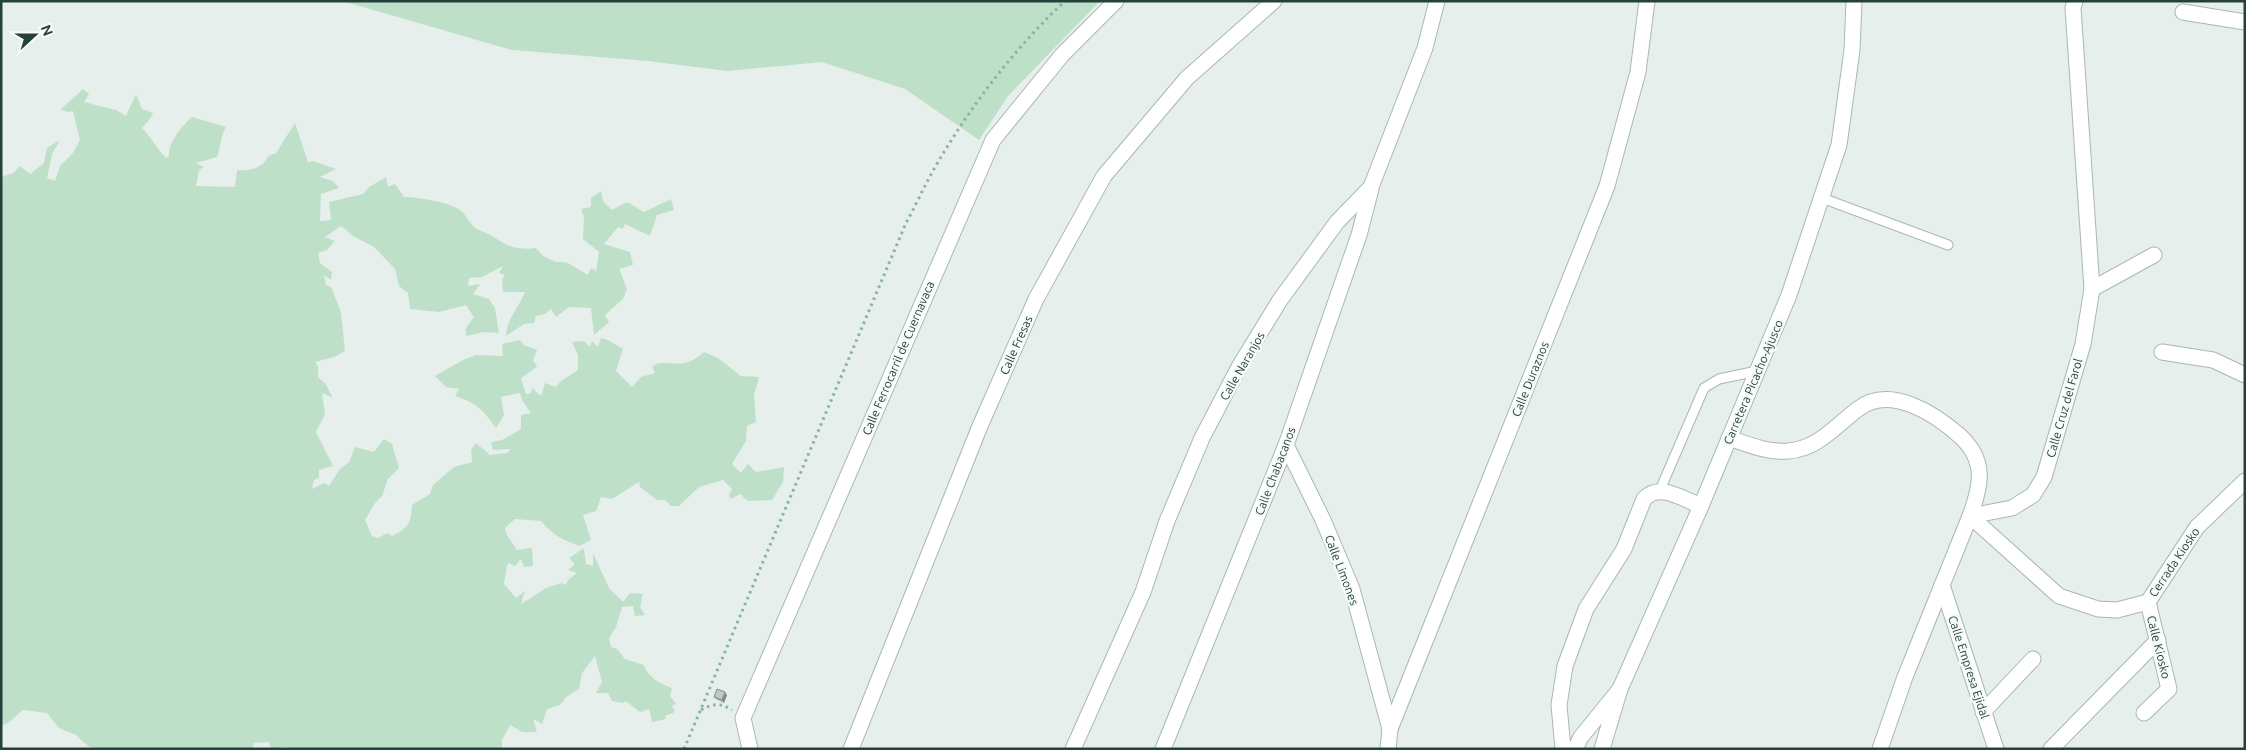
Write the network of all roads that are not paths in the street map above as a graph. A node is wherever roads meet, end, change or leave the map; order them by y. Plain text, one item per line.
1 (1116, 1) edge
2 (1274, 1) edge
3 (1437, 1) edge
4 (1647, 1) edge
5 (1854, 1) edge
6 (2075, 1) edge
7 (2184, 12) dead end
8 (2245, 22) edge
9 (1372, 187) junction
10 (1822, 198) junction
11 (1948, 245) dead end
12 (2154, 255) dead end
13 (2092, 289) junction
14 (2162, 352) dead end
15 (1757, 371) junction
16 (2245, 375) edge
17 (1729, 438) junction
18 (1286, 445) junction
19 (2245, 481) edge
20 (1660, 490) junction
21 (1701, 506) junction
22 (1970, 516) junction
23 (1942, 585) junction
24 (2148, 602) junction
25 (2158, 640) junction
26 (2033, 659) dead end
27 (1620, 689) junction
28 (1983, 712) junction
29 (2144, 712) dead end
30 (1390, 729) junction
31 (750, 749) edge
32 (851, 749) edge
33 (1073, 749) edge
34 (1163, 749) edge
35 (1388, 749) edge
36 (1563, 749) edge
37 (1575, 749) edge
38 (1602, 749) edge
39 (1880, 749) edge
40 (1996, 749) edge
41 (2051, 749) edge

1 - 31 street, Calle Ferrocarril de Cuernavaca
2 - 32 street, Calle Fresas
3 - 9 street, Calle Naranjos
4 - 30 street, Calle Duraznos
5 - 10 street, Carretera Picacho-Ajusco
6 - 13 street, Calle Cruz del Farol
7 - 8 street
9 - 18 street, Calle Chabacanos
9 - 33 street, Calle Naranjos
10 - 11 lane
10 - 15 street, Carretera Picacho-Ajusco
12 - 13 street
13 - 22 street, Calle Cruz del Farol
14 - 16 street
15 - 17 street, Carretera Picacho-Ajusco
15 - 20 lane
17 - 21 street, Carretera Picacho-Ajusco
17 - 22 street
18 - 30 street, Calle Limones
18 - 34 street, Calle Chabacanos
19 - 24 street, Cerrada Kiosko
20 - 21 street
20 - 36 street
21 - 27 street, Carretera Picacho-Ajusco
22 - 23 street
22 - 24 street, Calle Kiosko
23 - 28 street, Calle Empresa Ejidal
23 - 39 street
24 - 25 street, Calle Kiosko
25 - 29 street, Calle Kiosko
25 - 41 street
26 - 28 street
27 - 37 street
27 - 38 street, Carretera Picacho-Ajusco
28 - 40 street, Calle Empresa Ejidal
30 - 35 street, Calle Duraznos

